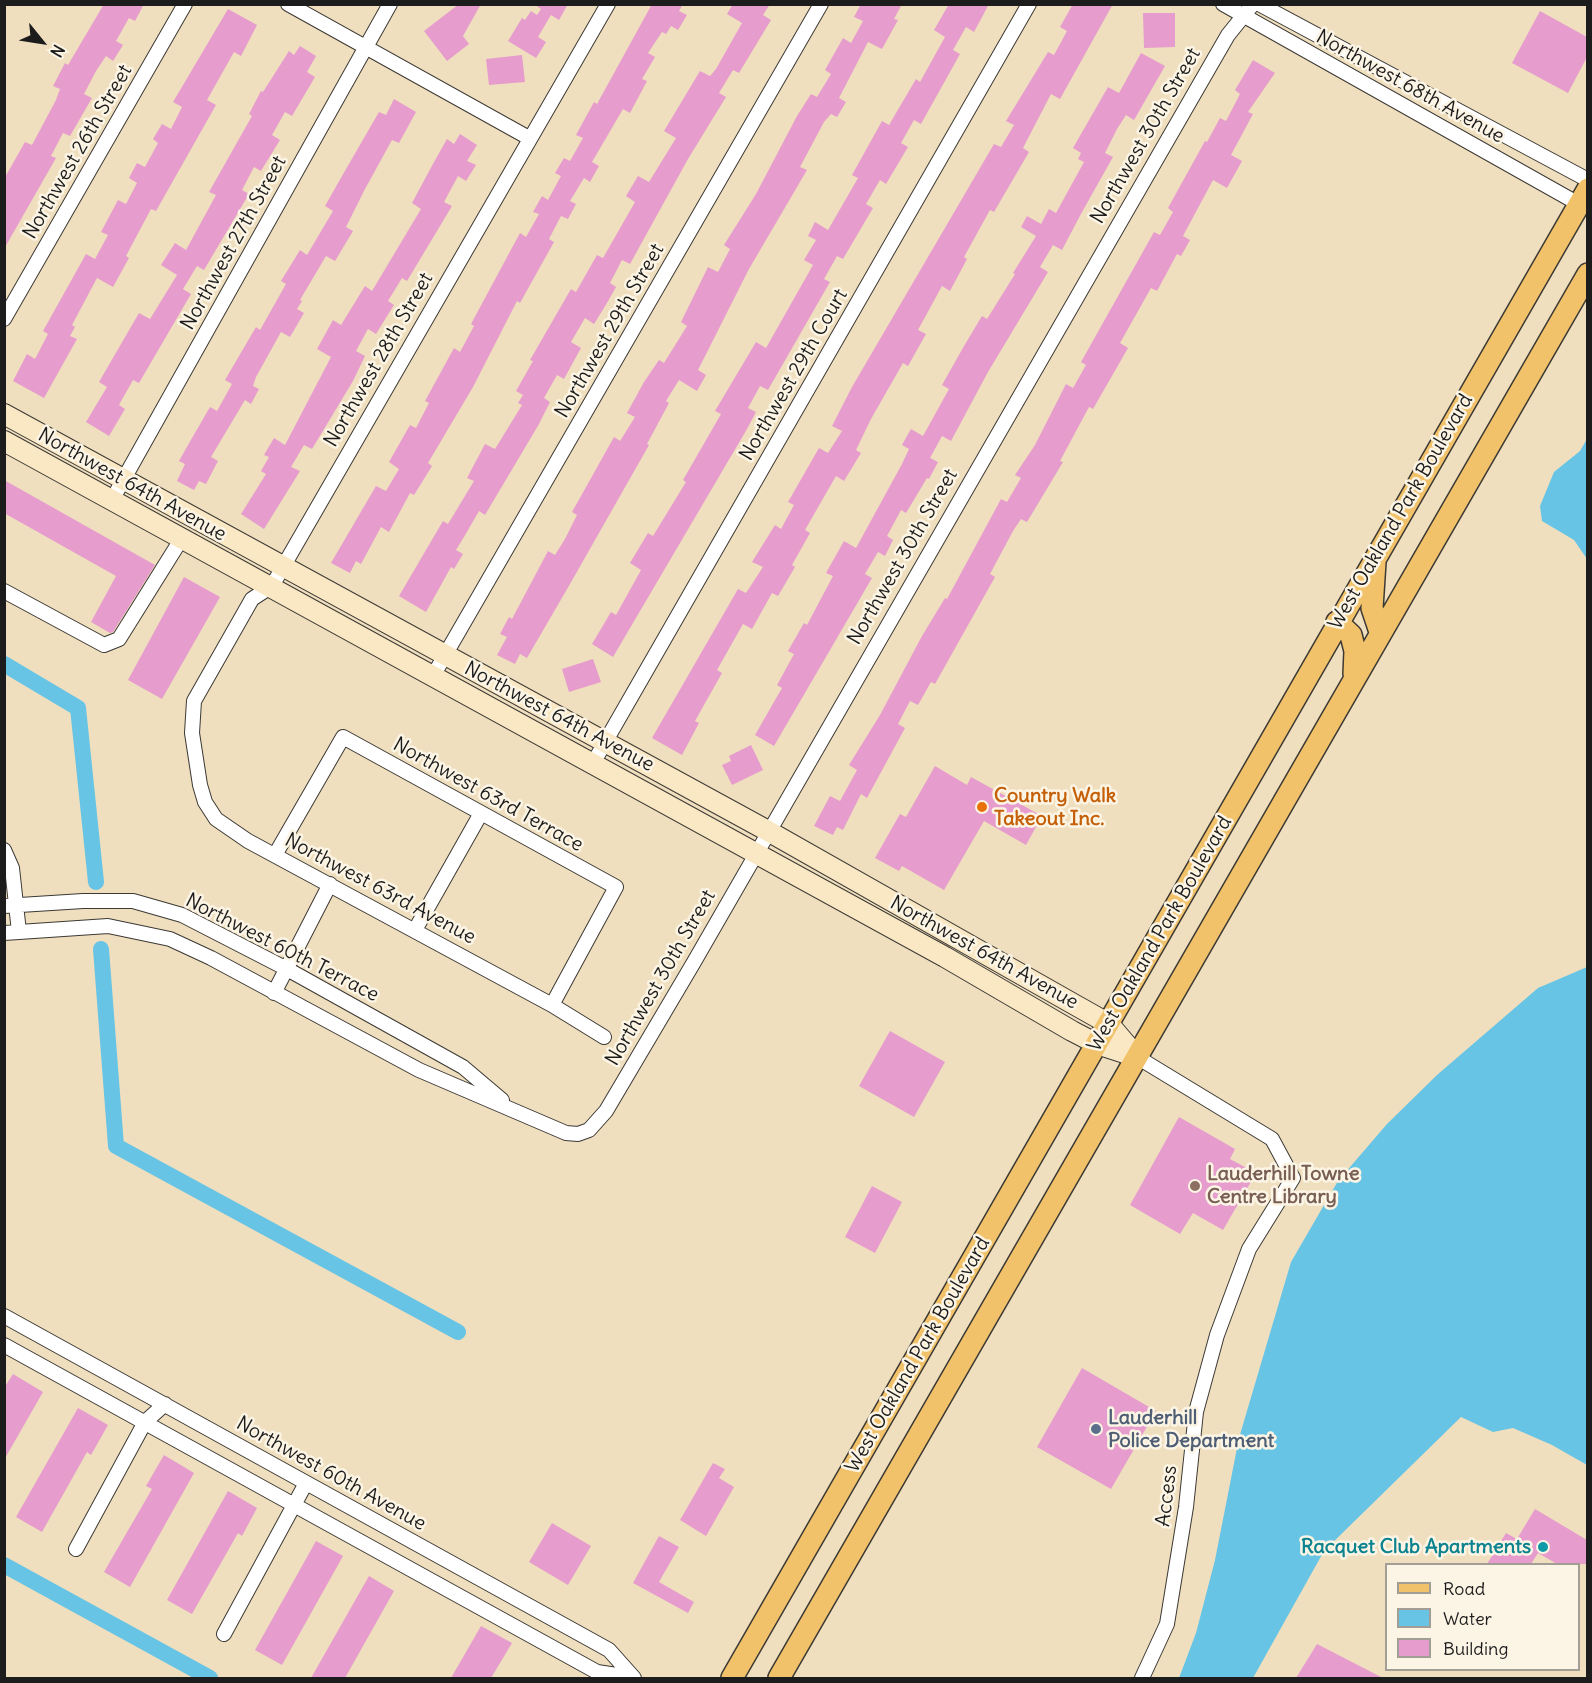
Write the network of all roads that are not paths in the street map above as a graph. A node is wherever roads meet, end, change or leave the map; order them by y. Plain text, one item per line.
1 (185, 4) edge
2 (288, 4) edge
3 (390, 4) edge
4 (608, 4) edge
5 (821, 4) edge
6 (1029, 4) edge
7 (1223, 4) edge
8 (1253, 4) edge
9 (1259, 4) edge
10 (1244, 16) junction
11 (365, 48) junction
12 (529, 138) junction
13 (1587, 180) edge
14 (1582, 196) edge
15 (1587, 274) edge
16 (4, 319) edge
17 (4, 414) edge
18 (4, 441) edge
19 (123, 480) junction
20 (112, 500) junction
21 (182, 538) junction
22 (1376, 559) junction
23 (282, 567) junction
24 (272, 586) junction
25 (4, 591) edge
26 (1337, 622) junction
27 (1380, 632) junction
28 (445, 656) junction
29 (433, 676) junction
30 (1354, 678) junction
31 (192, 733) joint
32 (605, 742) junction
33 (592, 765) junction
34 (480, 814) junction
35 (768, 831) junction
36 (4, 850) edge
37 (755, 854) junction
38 (275, 855) junction
39 (330, 884) junction
40 (10, 905) edge
41 (415, 930) junction
42 (19, 932) junction
43 (4, 933) edge
44 (954, 936) junction
45 (915, 942) junction
46 (980, 951) junction
47 (945, 957) junction
48 (287, 969) junction
49 (274, 993) junction
50 (552, 1005) junction
51 (358, 1009) junction
52 (1109, 1024) junction
53 (345, 1030) junction
54 (604, 1037) dead end
55 (1097, 1044) junction
56 (1137, 1057) junction
57 (516, 1110) junction
58 (589, 1130) joint
59 (6, 1320) edge
60 (4, 1345) edge
61 (165, 1404) junction
62 (145, 1422) junction
63 (306, 1483) junction
64 (294, 1505) junction
65 (76, 1549) dead end
66 (224, 1634) dead end
67 (632, 1678) edge
68 (732, 1678) edge
69 (779, 1678) edge
70 (1142, 1678) edge

1 - 16 street, Northwest 26th Street
2 - 11 street
3 - 11 street, Northwest 27th Street
4 - 12 street, Northwest 28th Street
5 - 28 street, Northwest 29th Street
6 - 32 street, Northwest 29th Court
7 - 10 street, Northwest 68th Avenue
8 - 10 street, Northwest 30th Street
9 - 13 street, Northwest 68th Avenue
10 - 14 street, Northwest 68th Avenue
10 - 35 street, Northwest 30th Street
11 - 12 street
11 - 19 street, Northwest 27th Street
12 - 23 street, Northwest 28th Street
14 - 22 main road, West Oakland Park Boulevard
15 - 27 main road, West Oakland Park Boulevard
17 - 19 street, Northwest 64th Avenue
18 - 20 street, Northwest 64th Avenue
19 - 20 street, Northwest 27th Street
19 - 23 street, Northwest 64th Avenue
20 - 21 street, Northwest 64th Avenue
21 - 24 street, Northwest 64th Avenue
21 - 25 street
22 - 26 main road, West Oakland Park Boulevard
22 - 27 main road
23 - 24 street, Northwest 28th Street
23 - 28 street, Northwest 64th Avenue
24 - 29 street, Northwest 64th Avenue
24 - 31 street, Northwest 28th Street
26 - 30 main road
26 - 52 main road, West Oakland Park Boulevard
27 - 30 main road, West Oakland Park Boulevard
28 - 29 street, Northwest 29th Street
28 - 32 street, Northwest 64th Avenue
29 - 33 street, Northwest 64th Avenue
30 - 56 main road, West Oakland Park Boulevard
31 - 38 street, Northwest 63rd Avenue
32 - 33 street, Northwest 29th Court
32 - 35 street, Northwest 64th Avenue
33 - 37 street, Northwest 64th Avenue
34 - 38 street, Northwest 63rd Terrace
34 - 41 street
34 - 50 street, Northwest 63rd Terrace
35 - 37 street, Northwest 30th Street
35 - 44 street, Northwest 64th Avenue
36 - 40 street
37 - 45 street, Northwest 64th Avenue
37 - 58 street, Northwest 30th Street
38 - 39 street, Northwest 63rd Avenue
39 - 41 street, Northwest 63rd Avenue
39 - 48 street
40 - 42 street
40 - 48 street, Northwest 60th Terrace
41 - 50 street, Northwest 63rd Avenue
42 - 43 street, Northwest 60th Terrace
42 - 49 street, Northwest 60th Terrace
44 - 45 street
44 - 46 street, Northwest 64th Avenue
45 - 47 street, Northwest 64th Avenue
46 - 47 street
46 - 52 street, Northwest 64th Avenue
47 - 55 street, Northwest 64th Avenue
48 - 49 street
48 - 51 street, Northwest 60th Terrace
49 - 53 street, Northwest 60th Terrace
50 - 54 street, Northwest 63rd Avenue
51 - 53 street
51 - 57 street, Northwest 60th Terrace
52 - 55 main road, West Oakland Park Boulevard
52 - 56 street, Northwest 64th Avenue
53 - 57 street, Northwest 60th Terrace
55 - 56 street, Northwest 64th Avenue
55 - 68 main road, West Oakland Park Boulevard
56 - 69 main road, West Oakland Park Boulevard
56 - 70 street, Access
57 - 58 street, Northwest 60th Terrace
59 - 61 street, Northwest 60th Avenue
60 - 62 street, Northwest 60th Avenue
61 - 62 street
61 - 63 street, Northwest 60th Avenue
62 - 64 street, Northwest 60th Avenue
62 - 65 street
63 - 64 street
63 - 67 street, Northwest 60th Avenue
64 - 66 street
64 - 67 street, Northwest 60th Avenue

